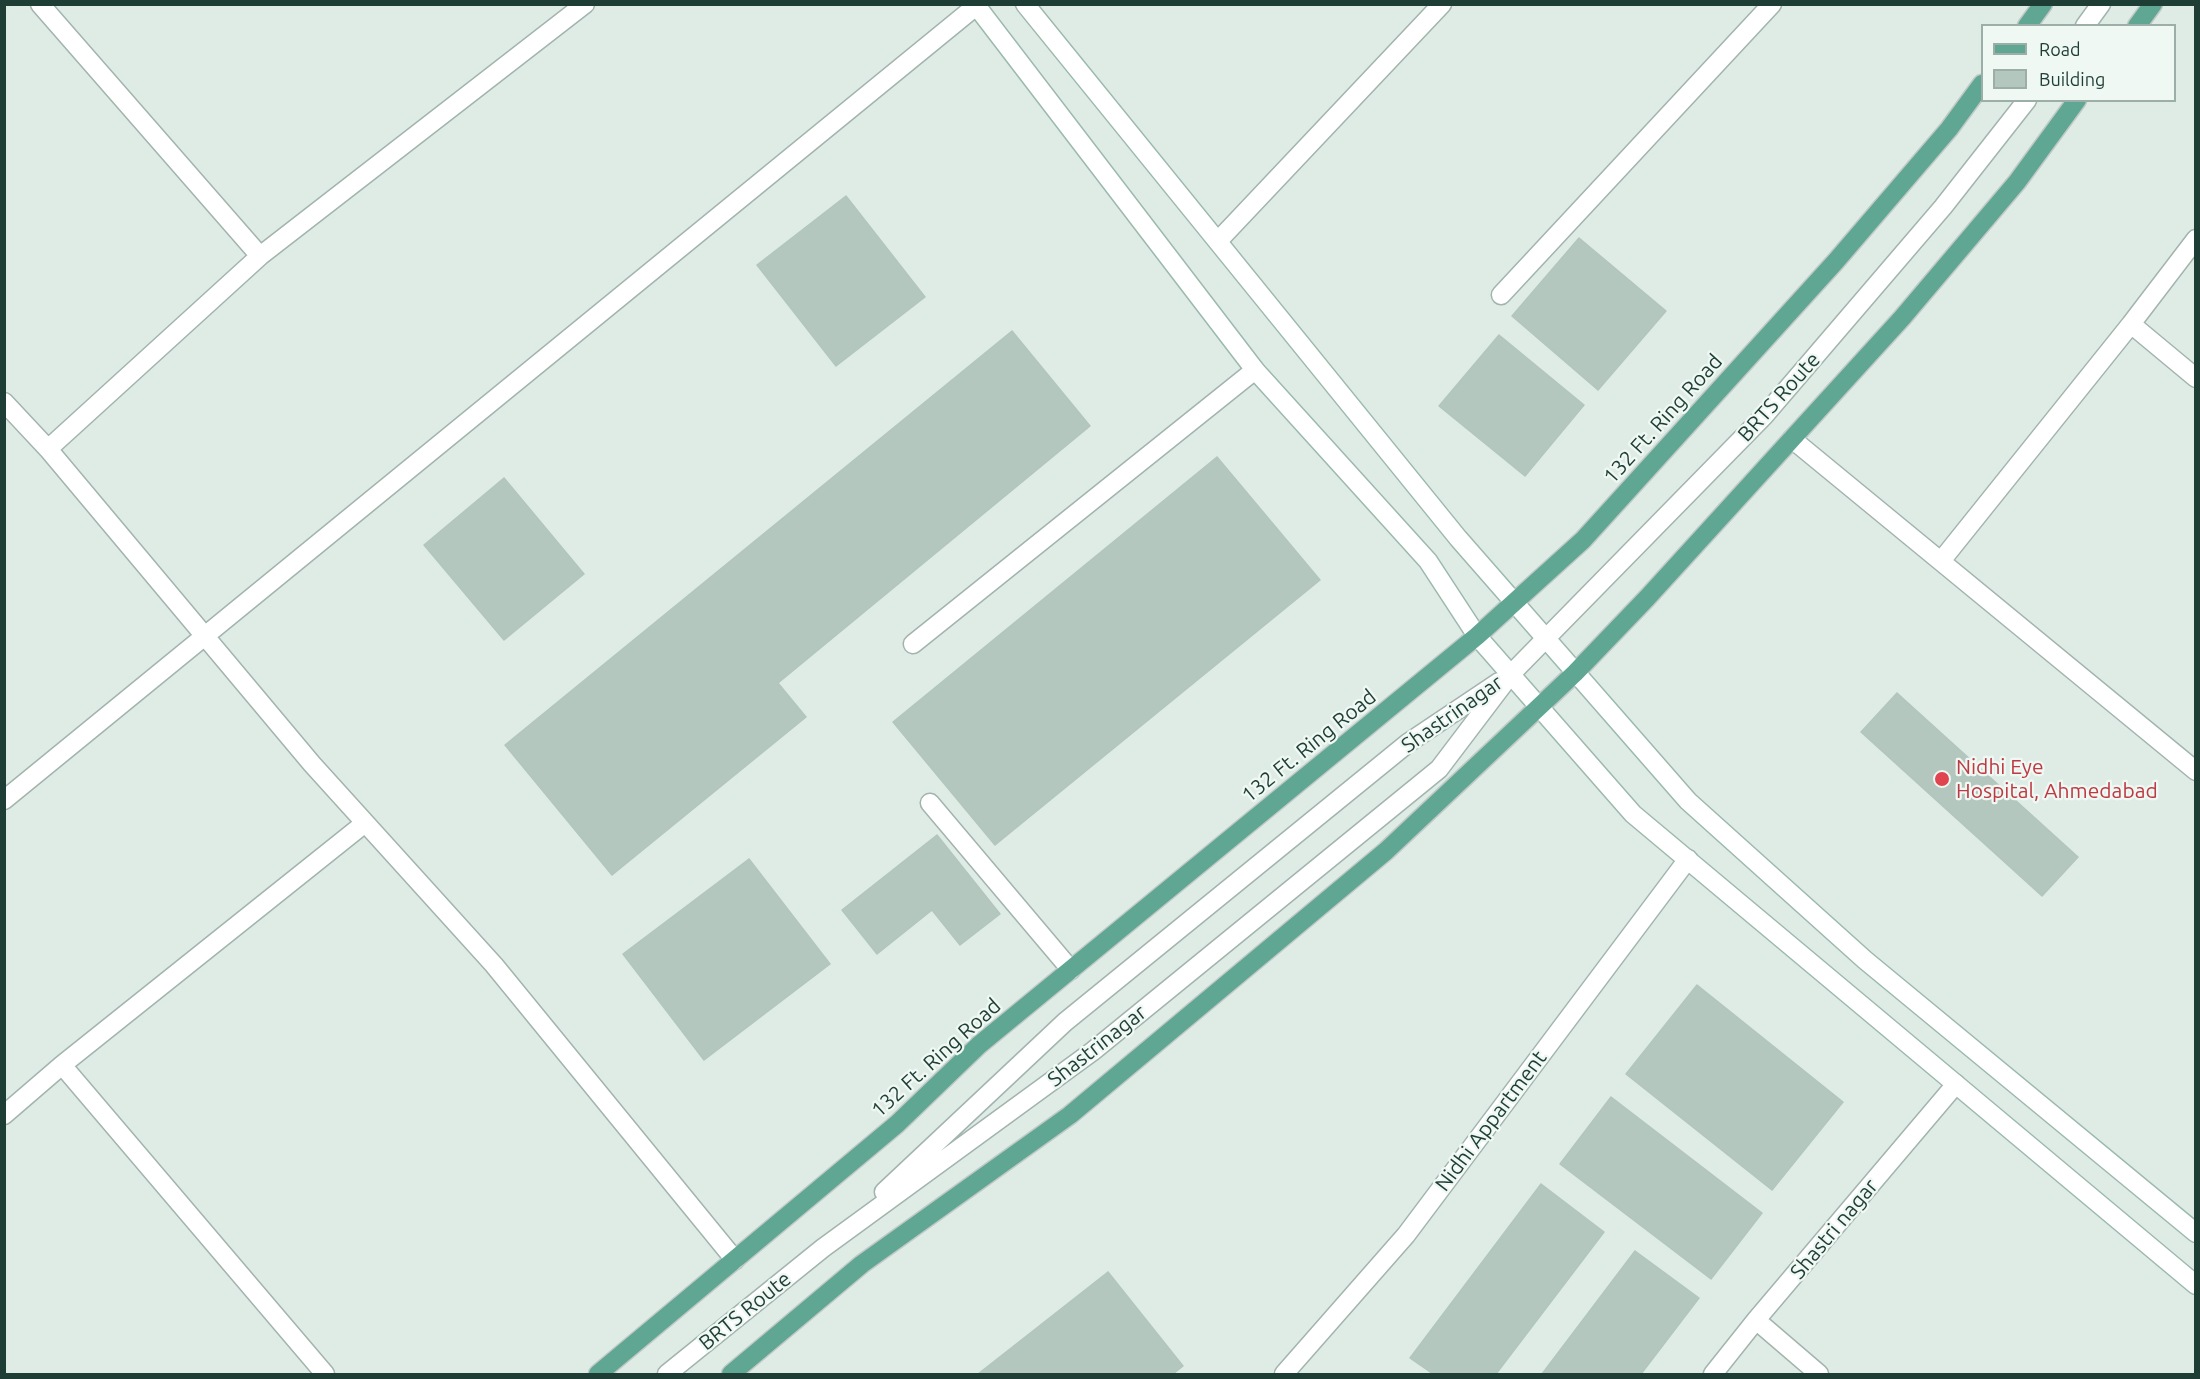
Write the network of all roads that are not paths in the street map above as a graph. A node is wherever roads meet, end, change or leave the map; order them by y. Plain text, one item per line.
1 (40, 4) edge
2 (585, 4) edge
3 (1025, 4) edge
4 (1442, 4) edge
5 (1772, 4) edge
6 (2043, 4) edge
7 (2102, 4) edge
8 (2153, 4) edge
9 (976, 5) edge
10 (2028, 24) edge
11 (2087, 24) edge
12 (2138, 24) edge
13 (1981, 87) edge
14 (2025, 102) edge
15 (2076, 102) edge
16 (2196, 239) edge
17 (1218, 241) junction
18 (260, 256) junction
19 (1501, 295) dead end
20 (2131, 324) junction
21 (1255, 370) junction
22 (2196, 378) edge
23 (4, 402) edge
24 (1792, 440) junction
25 (48, 449) junction
26 (1941, 561) junction
27 (1515, 603) junction
28 (1477, 636) junction
29 (204, 638) junction
30 (1546, 639) junction
31 (913, 644) dead end
32 (1575, 673) junction
33 (1510, 674) junction
34 (1539, 706) junction
35 (2196, 771) edge
36 (4, 800) edge
37 (930, 802) dead end
38 (365, 823) junction
39 (1688, 859) junction
40 (1071, 970) junction
41 (62, 1065) junction
42 (1956, 1084) junction
43 (4, 1115) edge
44 (2196, 1233) edge
45 (824, 1248) junction
46 (735, 1260) junction
47 (2196, 1285) edge
48 (1756, 1320) junction
49 (326, 1374) edge
50 (598, 1374) edge
51 (667, 1374) edge
52 (731, 1374) edge
53 (1284, 1374) edge
54 (1713, 1374) edge
55 (1819, 1374) edge

1 - 18 street
2 - 18 street
3 - 17 street
4 - 17 street
5 - 19 street
6 - 10 main road
7 - 11 street
8 - 12 main road
9 - 21 street
9 - 29 street
13 - 27 main road, 132 Ft. Ring Road
14 - 30 street, BRTS Route
15 - 24 main road
16 - 20 street
17 - 27 street
18 - 25 street
20 - 22 street
20 - 26 street
21 - 28 street
21 - 31 street
23 - 25 street
24 - 26 street
24 - 32 main road
25 - 29 street
26 - 35 street
27 - 28 main road, 132 Ft. Ring Road
27 - 30 street
28 - 33 street
28 - 40 main road, 132 Ft. Ring Road
29 - 36 street
29 - 38 street
30 - 32 street
30 - 33 street, BRTS Route
32 - 34 main road
32 - 44 street
33 - 34 street
33 - 45 street, Shastrinagar
33 - 45 street, Shastrinagar
34 - 39 street
34 - 52 main road
37 - 40 street
38 - 41 street
38 - 46 street
39 - 42 street
39 - 53 street, Nidhi Appartment
40 - 46 main road, 132 Ft. Ring Road
41 - 43 street
41 - 49 street
42 - 47 street
42 - 48 street, Shastri nagar
45 - 51 street, BRTS Route
46 - 50 main road, 132 Ft. Ring Road
48 - 54 street, Shastri nagar
48 - 55 street

